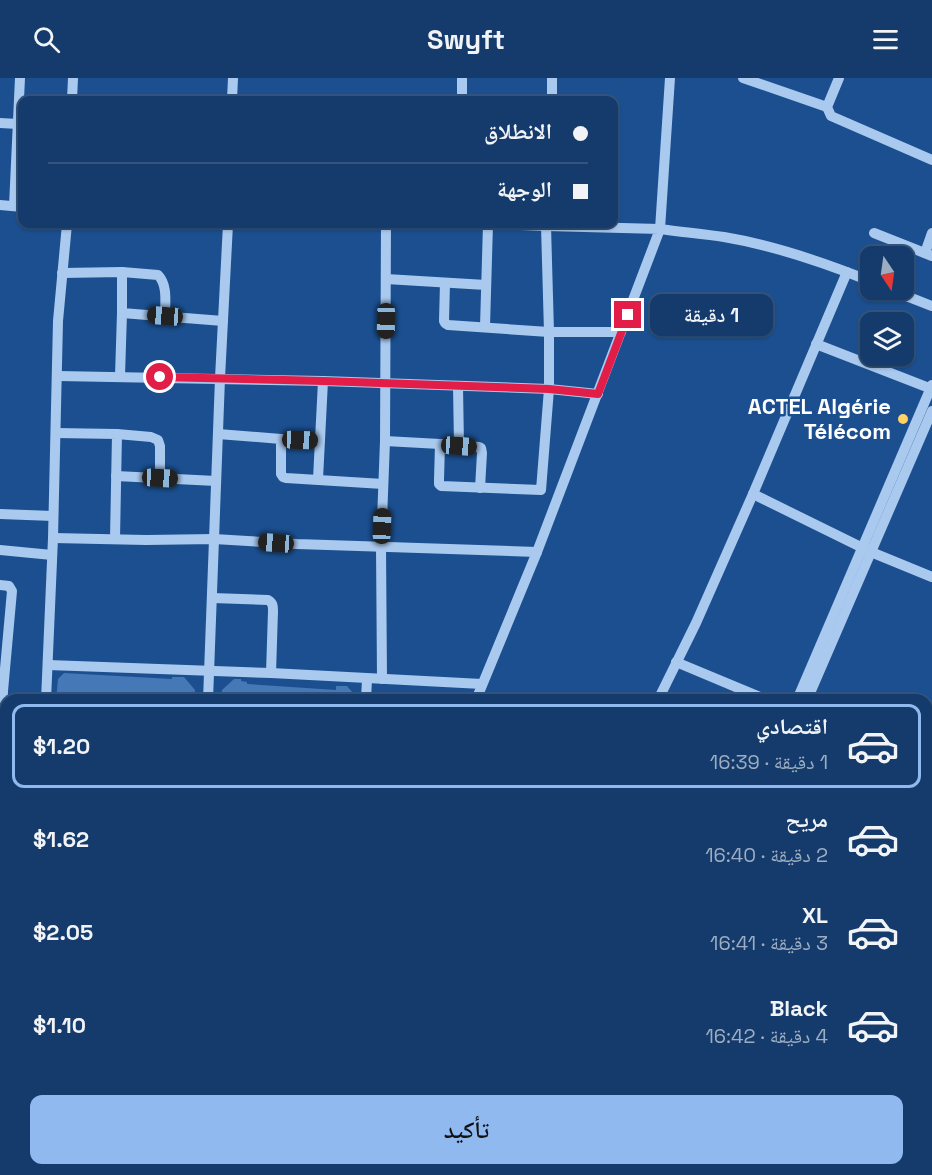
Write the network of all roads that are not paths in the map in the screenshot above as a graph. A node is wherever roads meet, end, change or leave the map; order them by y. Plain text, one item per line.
1 (20, 78) edge
2 (73, 78) edge
3 (233, 78) edge
4 (462, 78) edge
5 (552, 78) edge
6 (670, 78) edge
7 (743, 78) edge
8 (839, 78) edge
9 (20, 96) edge
10 (72, 96) edge
11 (232, 96) edge
12 (462, 96) edge
13 (552, 96) edge
14 (827, 108) junction
15 (0, 123) edge
16 (18, 131) edge
17 (932, 160) edge
18 (0, 205) edge
19 (18, 206) edge
20 (618, 227) edge
21 (67, 228) edge
22 (228, 228) edge
23 (386, 228) edge
24 (488, 228) edge
25 (549, 228) edge
26 (660, 229) junction
27 (932, 232) edge
28 (874, 233) dead end
29 (928, 255) edge
30 (122, 272) junction
31 (847, 272) junction
32 (62, 273) junction
33 (860, 277) edge
34 (386, 279) junction
35 (445, 283) junction
36 (486, 285) junction
37 (914, 299) edge
38 (932, 306) edge
39 (122, 314) junction
40 (165, 316) junction
41 (223, 321) junction
42 (485, 327) junction
43 (549, 332) junction
44 (621, 332) junction
45 (816, 344) junction
46 (58, 376) junction
47 (120, 376) junction
48 (220, 378) junction
49 (323, 381) junction
50 (385, 383) junction
51 (458, 386) junction
52 (931, 388) edge
53 (549, 389) junction
54 (598, 394) junction
55 (932, 411) edge
56 (56, 433) junction
57 (117, 434) junction
58 (218, 434) junction
59 (281, 439) junction
60 (320, 440) junction
61 (385, 441) junction
62 (440, 444) junction
63 (459, 446) junction
64 (117, 476) junction
65 (160, 478) junction
66 (318, 479) junction
67 (216, 481) junction
68 (383, 484) junction
69 (480, 488) junction
70 (541, 490) junction
71 (561, 490) junction
72 (753, 494) junction
73 (0, 514) edge
74 (54, 516) junction
75 (53, 538) junction
76 (115, 539) junction
77 (214, 539) junction
78 (381, 547) junction
79 (0, 550) edge
80 (867, 550) junction
81 (537, 552) junction
82 (52, 555) junction
83 (932, 577) edge
84 (0, 585) edge
85 (212, 598) junction
86 (676, 662) junction
87 (48, 665) junction
88 (209, 671) junction
89 (272, 673) junction
90 (367, 679) junction
91 (382, 679) junction
92 (482, 684) junction
93 (2, 691) edge
94 (46, 694) edge
95 (208, 694) edge
96 (366, 694) edge
97 (478, 694) edge
98 (661, 694) edge
99 (753, 694) edge
100 (800, 694) edge
101 (809, 694) edge

1 - 9 street
2 - 10 street
3 - 11 street
4 - 12 street
5 - 13 street
6 - 26 street
7 - 14 street
8 - 14 street
14 - 17 street
15 - 16 street
18 - 19 street
20 - 26 street
21 - 32 street
22 - 41 street
23 - 34 street
24 - 36 street
25 - 43 street
26 - 31 street
26 - 44 street
27 - 29 street
28 - 29 street
30 - 32 street
30 - 39 street
30 - 40 street
31 - 33 street
31 - 45 street
32 - 46 street
34 - 35 street
34 - 50 street
35 - 36 street
35 - 42 street
36 - 42 street
37 - 38 street
39 - 40 street
39 - 47 street
40 - 41 street
41 - 48 street
42 - 43 street
43 - 44 street
43 - 53 street
44 - 54 street
45 - 52 street
45 - 72 street
46 - 47 street
46 - 56 street
47 - 48 street
48 - 49 street
48 - 58 street
49 - 50 street
49 - 60 street
50 - 51 street
50 - 61 street
51 - 53 street
51 - 63 street
52 - 80 street
53 - 54 street
53 - 70 street
54 - 71 street
55 - 80 street
56 - 57 street
56 - 74 street
57 - 64 street
57 - 65 street
58 - 59 street
58 - 67 street
59 - 60 street
59 - 66 street
60 - 66 street
61 - 62 street
61 - 68 street
62 - 63 street
62 - 69 street
63 - 69 street
64 - 65 street
64 - 76 street
65 - 67 street
66 - 68 street
67 - 77 street
68 - 78 street
69 - 70 street
70 - 71 street
71 - 81 street
72 - 80 street
72 - 86 street
73 - 74 street
74 - 75 street
75 - 76 street
75 - 82 street
76 - 77 street
77 - 78 street
77 - 85 street
78 - 81 street
78 - 91 street
79 - 82 street
80 - 83 street
80 - 100 street
80 - 101 street
81 - 92 street
82 - 87 street
84 - 93 street
85 - 88 street
85 - 89 street
86 - 98 street
86 - 99 street
87 - 88 street
87 - 94 street
88 - 89 street
88 - 95 street
89 - 90 street
90 - 91 street
90 - 96 street
91 - 92 street
92 - 97 street

